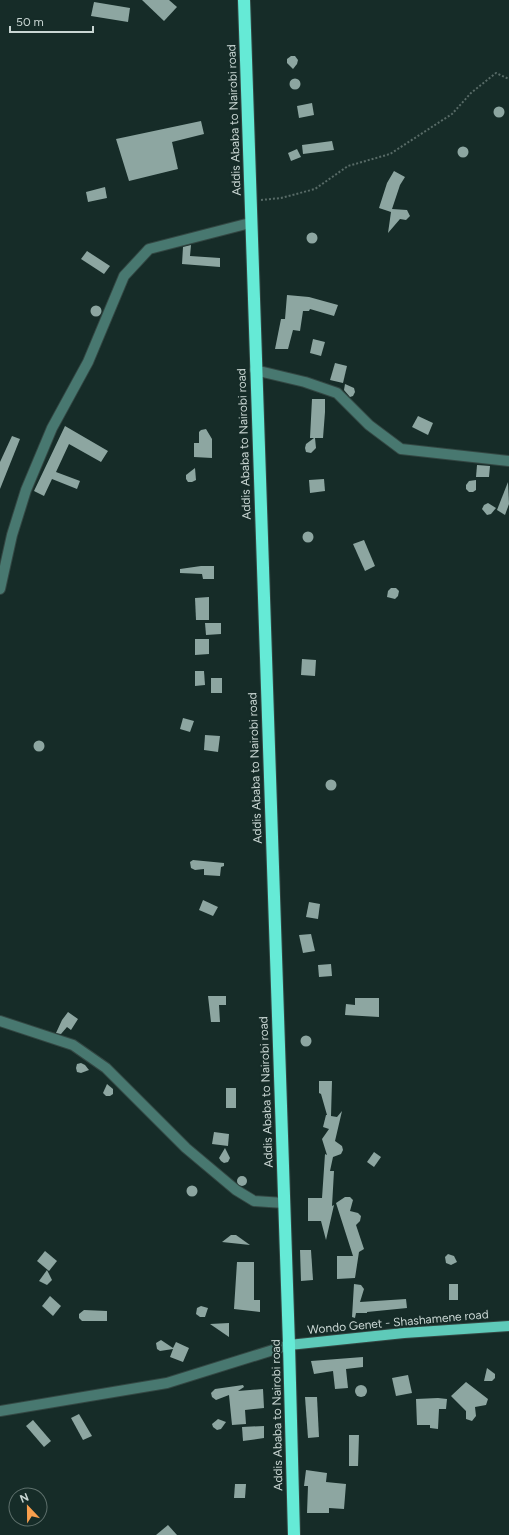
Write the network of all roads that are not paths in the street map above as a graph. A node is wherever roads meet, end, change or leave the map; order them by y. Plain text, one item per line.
1 (244, 0) edge
2 (250, 223) junction
3 (255, 370) junction
4 (509, 461) edge
5 (0, 589) edge
6 (0, 1021) edge
7 (284, 1203) junction
8 (509, 1326) edge
9 (289, 1345) junction
10 (0, 1411) edge
11 (294, 1535) edge

1 - 2 highway, Addis Ababa to Nairobi road
2 - 3 highway, Addis Ababa to Nairobi road
2 - 5 street
3 - 4 street
3 - 7 highway, Addis Ababa to Nairobi road
6 - 7 street
7 - 9 highway, Addis Ababa to Nairobi road
8 - 9 main road, Wondo Genet - Shashamene road
9 - 10 street
9 - 11 highway, Addis Ababa to Nairobi road

